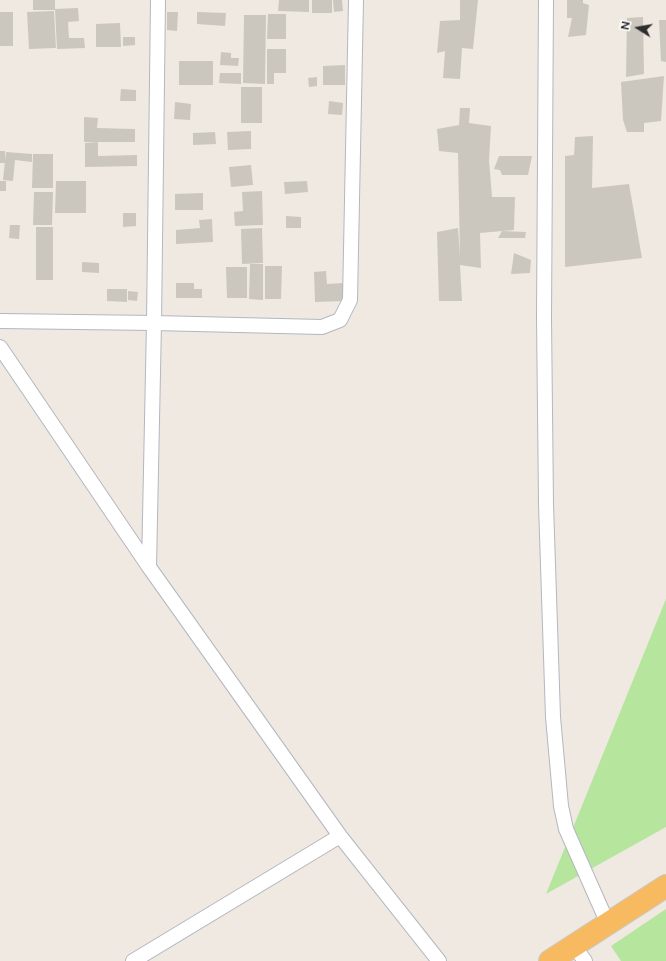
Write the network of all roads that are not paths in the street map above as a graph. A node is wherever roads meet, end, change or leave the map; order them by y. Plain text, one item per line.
1 (158, 0) edge
2 (356, 0) edge
3 (546, 0) edge
4 (0, 321) edge
5 (154, 323) junction
6 (0, 347) edge
7 (149, 567) junction
8 (340, 836) junction
9 (666, 886) edge
10 (608, 924) junction
11 (580, 954) edge
12 (133, 961) edge
13 (439, 961) edge
14 (550, 961) edge

1 - 5 street
2 - 5 street
3 - 10 street
4 - 5 street
5 - 7 street
6 - 7 street
7 - 8 street
8 - 12 street
8 - 13 street
9 - 10 highway
10 - 11 highway
11 - 14 highway

